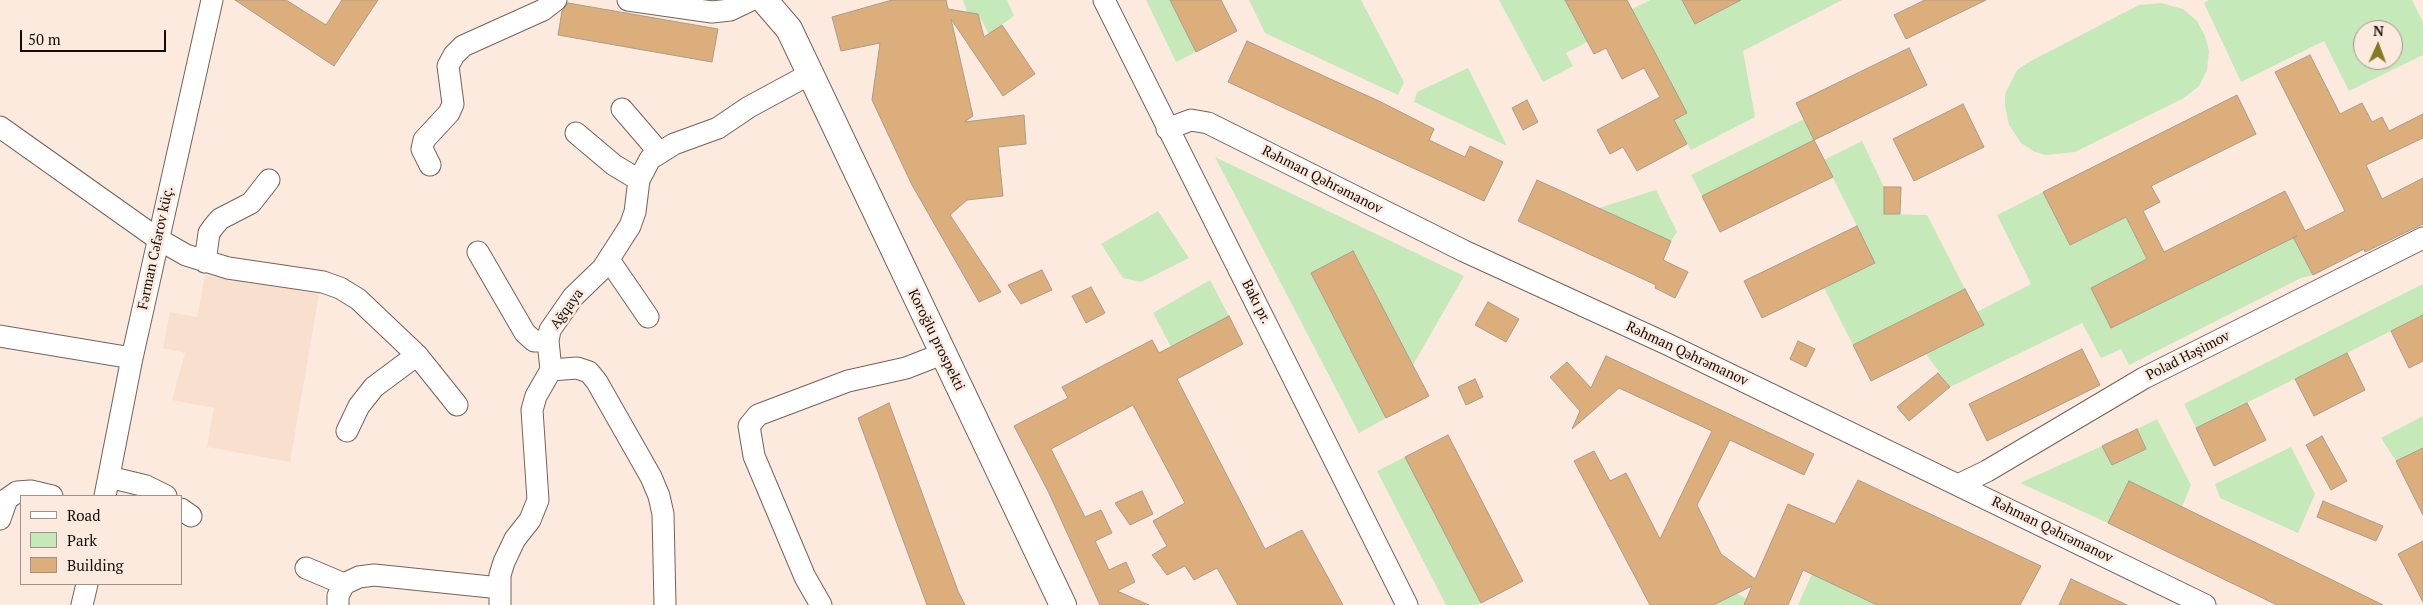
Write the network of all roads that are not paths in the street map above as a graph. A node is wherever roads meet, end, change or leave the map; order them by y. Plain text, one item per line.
1 (212, 0) edge
2 (556, 0) edge
3 (628, 0) edge
4 (751, 0) edge
5 (764, 0) edge
6 (792, 0) edge
7 (1104, 0) edge
8 (789, 29) junction
9 (810, 74) junction
10 (622, 109) dead end
11 (0, 127) edge
12 (1168, 129) junction
13 (576, 133) dead end
14 (658, 152) junction
15 (430, 165) dead end
16 (269, 180) dead end
17 (640, 180) junction
18 (2423, 238) edge
19 (158, 240) junction
20 (478, 252) dead end
21 (609, 260) junction
22 (205, 262) junction
23 (648, 318) dead end
24 (0, 336) edge
25 (548, 341) junction
26 (942, 354) junction
27 (417, 355) junction
28 (132, 358) junction
29 (551, 370) junction
30 (457, 405) dead end
31 (347, 431) dead end
32 (1960, 484) junction
33 (107, 486) edge
34 (48, 495) edge
35 (164, 495) edge
36 (0, 519) edge
37 (306, 568) dead end
38 (344, 584) junction
39 (87, 585) edge
40 (500, 596) edge
41 (82, 605) edge
42 (338, 605) edge
43 (665, 605) edge
44 (821, 605) edge
45 (1063, 605) edge
46 (1407, 605) edge
47 (2205, 605) edge

1 - 19 street, Fərman Cəfərov küç.
2 - 15 street
3 - 4 street
5 - 8 street, Koroğlu prospekti
6 - 8 street
7 - 12 street, Bakı pr.
8 - 9 street, Koroğlu prospekti
9 - 14 street, Ağqaya
9 - 26 street, Koroğlu prospekti
10 - 14 street
11 - 19 street
12 - 32 street, Rəhman Qəhrəmanov
12 - 46 street, Bakı pr.
13 - 17 street
14 - 17 street, Ağqaya
16 - 22 street
17 - 21 street, Ağqaya
18 - 32 street, Polad Həşimov
19 - 22 street
19 - 28 street, Fərman Cəfərov küç.
20 - 25 street
21 - 23 street
21 - 25 street, Ağqaya
22 - 27 street
24 - 28 street
25 - 29 street, Ağqaya
26 - 44 street
26 - 45 street, Koroğlu prospekti
27 - 30 street
27 - 31 street
28 - 33 street, Fərman Cəfərov küç.
29 - 40 street
29 - 43 street
32 - 47 street, Rəhman Qəhrəmanov
33 - 35 street
34 - 36 street
37 - 38 street
38 - 40 street
38 - 42 street
39 - 41 street

